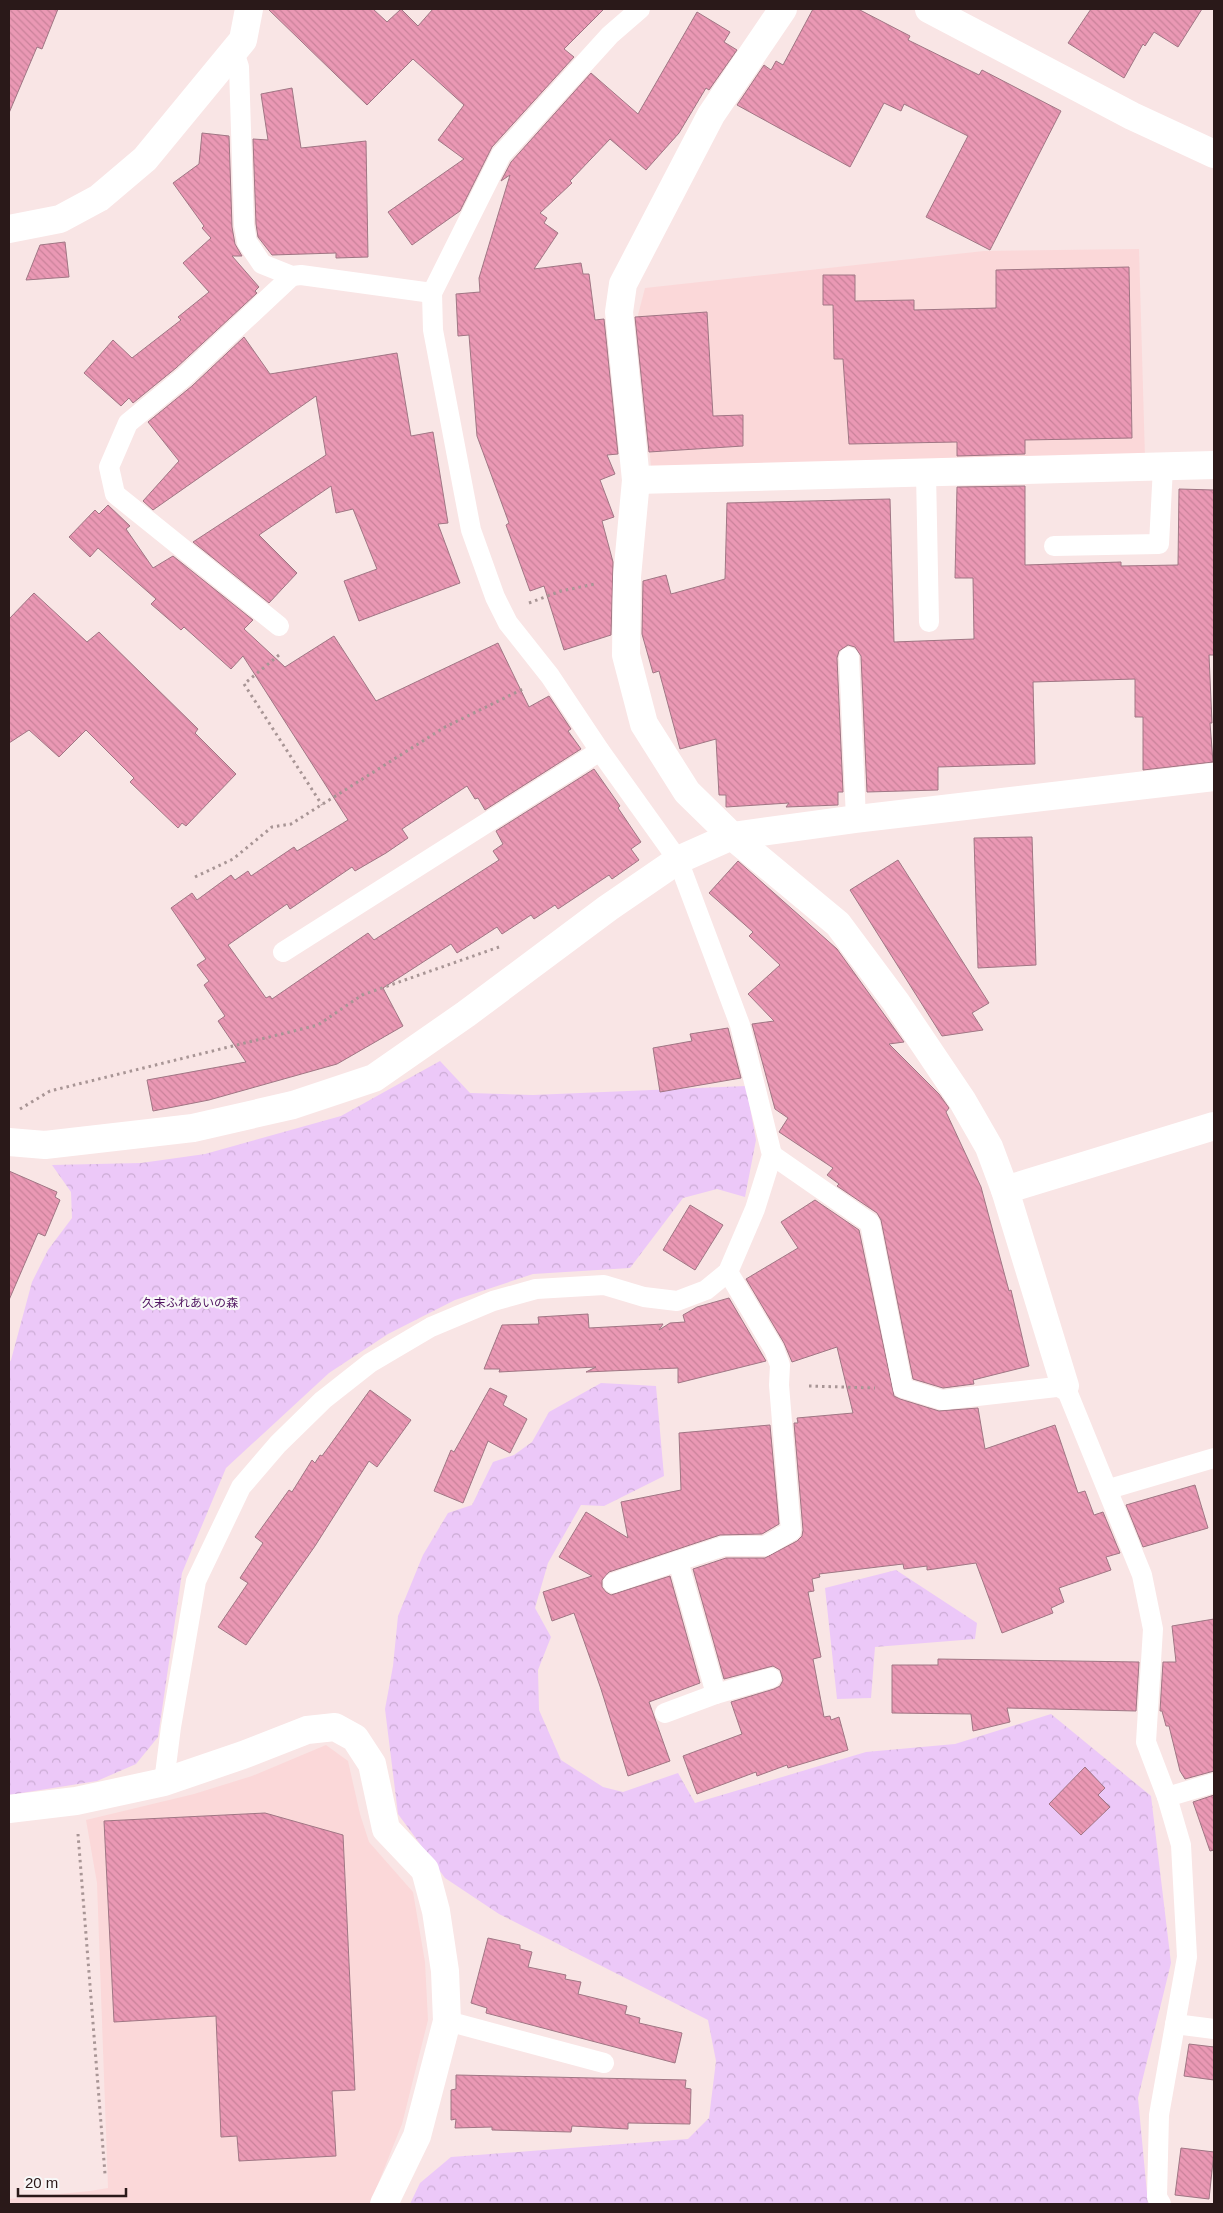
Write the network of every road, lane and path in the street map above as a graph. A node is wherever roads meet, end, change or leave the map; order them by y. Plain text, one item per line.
1 (249, 9) edge
2 (640, 9) edge
3 (783, 9) edge
4 (929, 9) edge
5 (234, 52) junction
6 (1214, 154) edge
7 (9, 229) edge
8 (292, 276) junction
9 (432, 293) junction
10 (1214, 465) edge
11 (1163, 467) junction
12 (926, 473) junction
13 (636, 480) junction
14 (1054, 546) dead end
15 (627, 577) junction
16 (504, 613) junction
17 (929, 622) dead end
18 (279, 626) joint
19 (849, 657) dead end
20 (550, 676) junction
21 (600, 751) junction
22 (1214, 777) edge
23 (322, 805) junction
24 (856, 819) junction
25 (732, 836) junction
26 (678, 860) junction
27 (195, 877) dead end
28 (507, 944) dead end
29 (283, 952) dead end
30 (17, 1110) dead end
31 (1214, 1126) edge
32 (9, 1142) edge
33 (772, 1155) junction
34 (1005, 1190) junction
35 (728, 1272) junction
36 (779, 1385) junction
37 (1065, 1386) junction
38 (903, 1388) junction
39 (1214, 1458) edge
40 (1108, 1489) junction
41 (678, 1561) junction
42 (613, 1582) dead end
43 (771, 1678) dead end
44 (716, 1694) junction
45 (665, 1714) dead end
46 (164, 1782) junction
47 (1214, 1783) edge
48 (1167, 1797) junction
49 (76, 1801) junction
50 (9, 1809) edge
51 (447, 2022) junction
52 (1175, 2024) junction
53 (1214, 2029) edge
54 (604, 2063) dead end
55 (105, 2174) dead end
56 (384, 2204) edge
57 (1161, 2204) edge

1 - 5 street
2 - 9 lane
3 - 13 street
4 - 6 street
5 - 7 street
5 - 8 lane
8 - 9 lane
8 - 18 lane
9 - 16 lane
10 - 11 street
11 - 12 street
11 - 14 lane
12 - 13 street
12 - 17 lane
13 - 15 street
15 - 16 path
15 - 25 street
16 - 20 lane
18 - 23 path
19 - 24 lane
20 - 21 lane
20 - 23 path
21 - 26 lane
21 - 29 lane
22 - 24 street
23 - 27 path
24 - 25 street
25 - 26 street
25 - 34 street
26 - 32 street
26 - 33 lane
28 - 30 path
31 - 34 street
33 - 35 lane
33 - 38 lane
34 - 37 street
35 - 36 lane
35 - 46 lane
36 - 38 path
36 - 41 lane
37 - 38 lane
37 - 40 lane
39 - 40 lane
40 - 48 lane
41 - 42 lane
41 - 44 lane
43 - 44 lane
44 - 45 lane
46 - 49 street
46 - 51 street
47 - 48 lane
48 - 52 lane
49 - 50 street
49 - 55 path
51 - 54 lane
51 - 56 street
52 - 53 lane
52 - 57 lane

